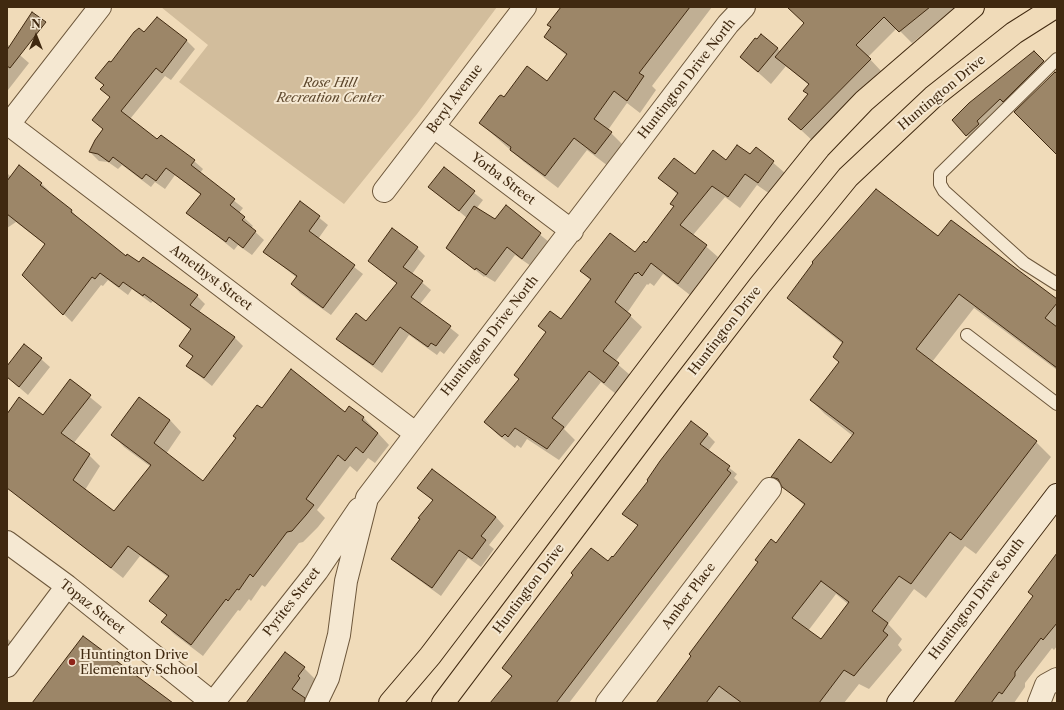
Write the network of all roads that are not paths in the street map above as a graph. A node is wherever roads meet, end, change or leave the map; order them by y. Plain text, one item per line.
1 (100, 7) edge
2 (525, 7) edge
3 (744, 7) edge
4 (973, 7) edge
5 (1055, 7) edge
6 (1057, 59) edge
7 (8, 123) edge
8 (434, 127) junction
9 (384, 191) dead end
10 (572, 231) junction
11 (1057, 284) edge
12 (967, 334) dead end
13 (1057, 404) edge
14 (415, 433) junction
15 (770, 489) dead end
16 (1057, 495) edge
17 (366, 498) junction
18 (7, 542) edge
19 (67, 586) junction
20 (7, 666) edge
21 (1057, 679) edge
22 (213, 703) edge
23 (316, 703) edge
24 (390, 703) edge
25 (443, 703) edge
26 (608, 703) edge
27 (898, 703) edge
28 (1039, 703) edge

1 - 7 street
2 - 8 street, Beryl Avenue
3 - 10 street, Huntington Drive North
4 - 24 main road
5 - 25 main road, Huntington Drive
6 - 11 lane
7 - 14 street, Amethyst Street
8 - 9 street, Beryl Avenue
8 - 10 street, Yorba Street
10 - 14 street, Huntington Drive North
12 - 13 lane
14 - 17 street, Huntington Drive North
15 - 26 street, Amber Place
16 - 27 street, Huntington Drive South
17 - 22 street, Pyrites Street
17 - 23 street, Huntington Drive North
18 - 19 street, Topaz Street
19 - 20 street
19 - 22 street, Topaz Street
21 - 28 street

